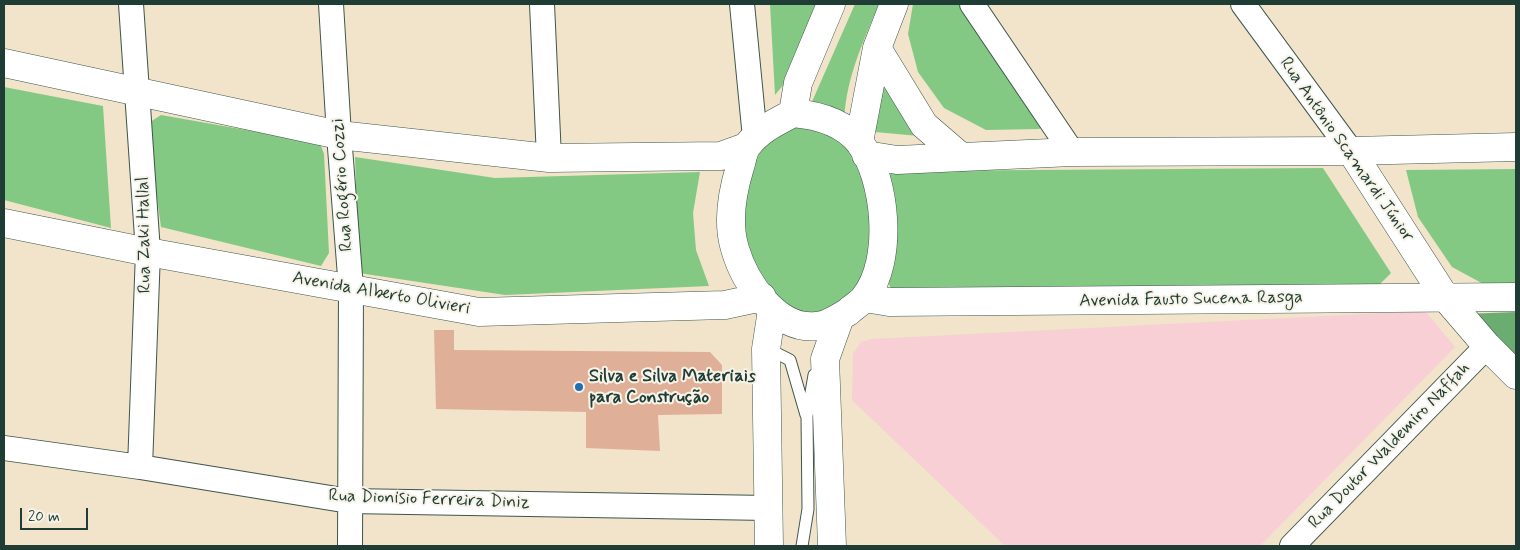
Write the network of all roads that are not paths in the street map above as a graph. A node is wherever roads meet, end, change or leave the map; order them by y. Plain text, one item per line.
1 (132, 4) edge
2 (331, 4) edge
3 (542, 4) edge
4 (742, 4) edge
5 (831, 4) edge
6 (894, 4) edge
7 (972, 4) edge
8 (1243, 4) edge
9 (877, 48) junction
10 (4, 63) edge
11 (139, 92) junction
12 (793, 113) junction
13 (339, 135) junction
14 (751, 142) junction
15 (1516, 147) edge
16 (863, 149) junction
17 (1351, 151) junction
18 (1072, 152) junction
19 (960, 156) junction
20 (550, 158) junction
21 (4, 223) edge
22 (148, 252) junction
23 (351, 289) junction
24 (1445, 297) junction
25 (1516, 297) edge
26 (865, 298) junction
27 (767, 304) junction
28 (840, 317) junction
29 (1487, 346) junction
30 (766, 349) junction
31 (1516, 374) edge
32 (807, 416) junction
33 (4, 448) edge
34 (140, 467) junction
35 (829, 472) junction
36 (349, 501) junction
37 (768, 508) junction
38 (808, 509) junction
39 (350, 546) edge
40 (769, 546) edge
41 (802, 546) edge
42 (832, 546) edge
43 (1292, 546) edge

1 - 11 street, Rua Zaki Hallal
2 - 13 street, Rua Rogério Cozzi
3 - 20 street
4 - 14 street
5 - 12 main road
6 - 9 main road
7 - 18 street
8 - 17 street, Rua Antônio Scamardi Júnior
9 - 16 main road
9 - 19 main road
10 - 11 main road
11 - 13 main road
11 - 22 street, Rua Zaki Hallal
12 - 14 main road
12 - 16 main road
13 - 20 main road
13 - 23 street, Rua Rogério Cozzi
14 - 20 main road
14 - 27 main road
15 - 17 main road
16 - 19 main road
16 - 26 main road
17 - 18 main road
17 - 24 main road, Rua Antônio Scamardi Júnior
18 - 19 main road
21 - 22 main road, Avenida Alberto Olivieri
22 - 23 main road, Avenida Alberto Olivieri
22 - 34 street, Rua Zaki Hallal
23 - 27 main road, Avenida Alberto Olivieri
23 - 36 street, Rua Rogério Cozzi
24 - 25 main road, Avenida Fausto Sucena Rasga
24 - 26 main road, Avenida Fausto Sucena Rasga
24 - 29 main road, Rua Antônio Scamardi Júnior
26 - 28 main road
27 - 28 main road
27 - 30 main road
28 - 32 lane
28 - 35 main road
29 - 31 main road, Rua Antônio Scamardi Júnior
29 - 43 street, Rua Doutor Waldemiro Naffah
30 - 32 lane
30 - 37 main road
32 - 38 lane
33 - 34 street, Rua Dionisio Ferreira Diniz
34 - 36 street, Rua Dionisio Ferreira Diniz
35 - 38 lane
35 - 42 main road
36 - 37 street, Rua Dionisio Ferreira Diniz
36 - 39 street, Rua Rogério Cozzi
37 - 40 main road
38 - 41 lane

